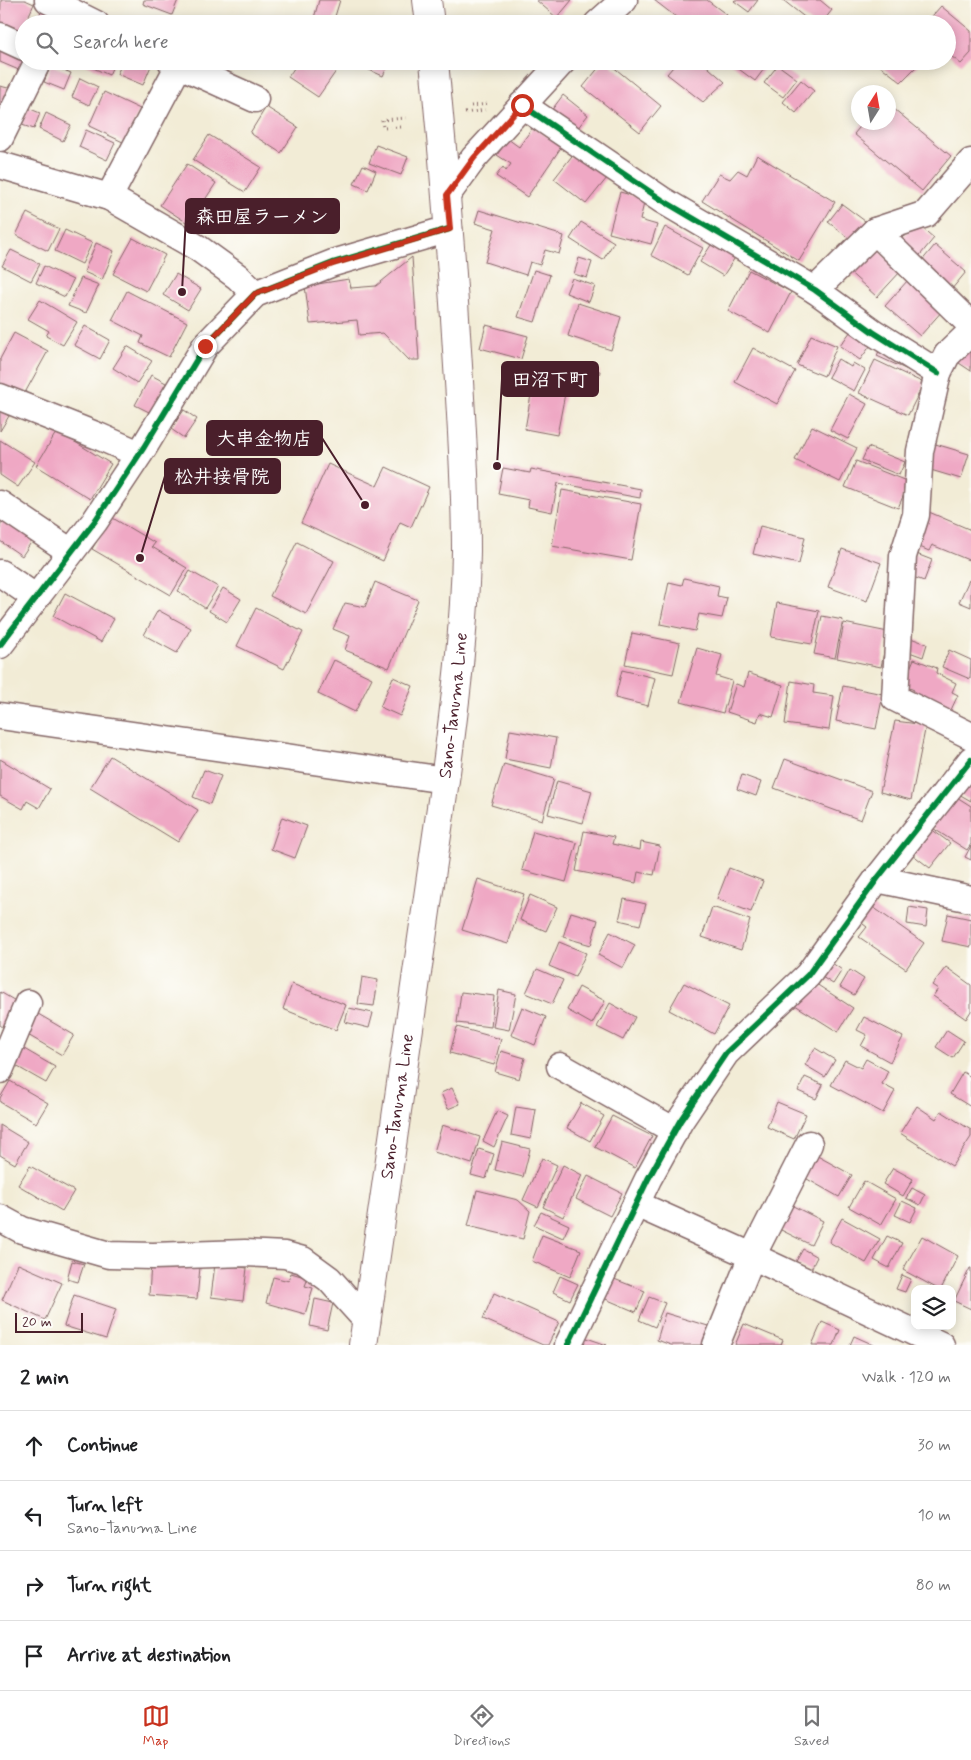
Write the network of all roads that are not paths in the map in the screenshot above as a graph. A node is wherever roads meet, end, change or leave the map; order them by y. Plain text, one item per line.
1 (48, 0) edge
2 (427, 0) edge
3 (624, 0) edge
4 (78, 15) edge
5 (429, 15) edge
6 (607, 15) edge
7 (0, 36) edge
8 (15, 43) edge
9 (34, 70) edge
10 (172, 70) edge
11 (191, 70) edge
12 (435, 70) edge
13 (555, 70) edge
14 (255, 99) dead end
15 (522, 105) junction
16 (0, 138) edge
17 (971, 162) edge
18 (0, 165) edge
19 (447, 195) junction
20 (109, 197) junction
21 (450, 229) junction
22 (875, 231) junction
23 (815, 290) junction
24 (255, 294) junction
25 (971, 325) edge
26 (971, 332) edge
27 (938, 373) junction
28 (0, 397) edge
29 (139, 454) junction
30 (0, 504) edge
31 (71, 552) junction
32 (0, 573) edge
33 (35, 597) junction
34 (0, 645) edge
35 (0, 716) edge
36 (971, 736) edge
37 (971, 760) edge
38 (445, 780) junction
39 (877, 879) junction
40 (971, 900) edge
41 (28, 1002) dead end
42 (560, 1066) dead end
43 (0, 1070) edge
44 (675, 1130) junction
45 (809, 1144) dead end
46 (636, 1204) junction
47 (0, 1218) edge
48 (752, 1256) junction
49 (365, 1333) edge
50 (568, 1345) edge
51 (716, 1345) edge
52 (941, 1345) edge

1 - 4 street
2 - 5 main road
3 - 6 street
7 - 8 street
9 - 16 street
10 - 20 street
11 - 14 street
12 - 19 main road, Sano-Tanuma Line
13 - 15 street
15 - 19 street
15 - 23 street
17 - 22 street
18 - 20 street
19 - 21 main road, Sano-Tanuma Line
20 - 24 street
21 - 24 street
21 - 38 main road, Sano-Tanuma Line
22 - 23 street
22 - 25 street
23 - 27 street
24 - 29 street
26 - 27 street
27 - 36 street
28 - 29 street
29 - 31 street
30 - 31 street
31 - 33 street
32 - 33 street
33 - 34 street
35 - 38 street
37 - 39 street
38 - 49 main road, Sano-Tanuma Line
39 - 40 street
39 - 44 street
41 - 43 street
42 - 44 street
44 - 46 street
45 - 48 street
46 - 48 street
46 - 50 street
47 - 49 street
48 - 51 street
48 - 52 street

